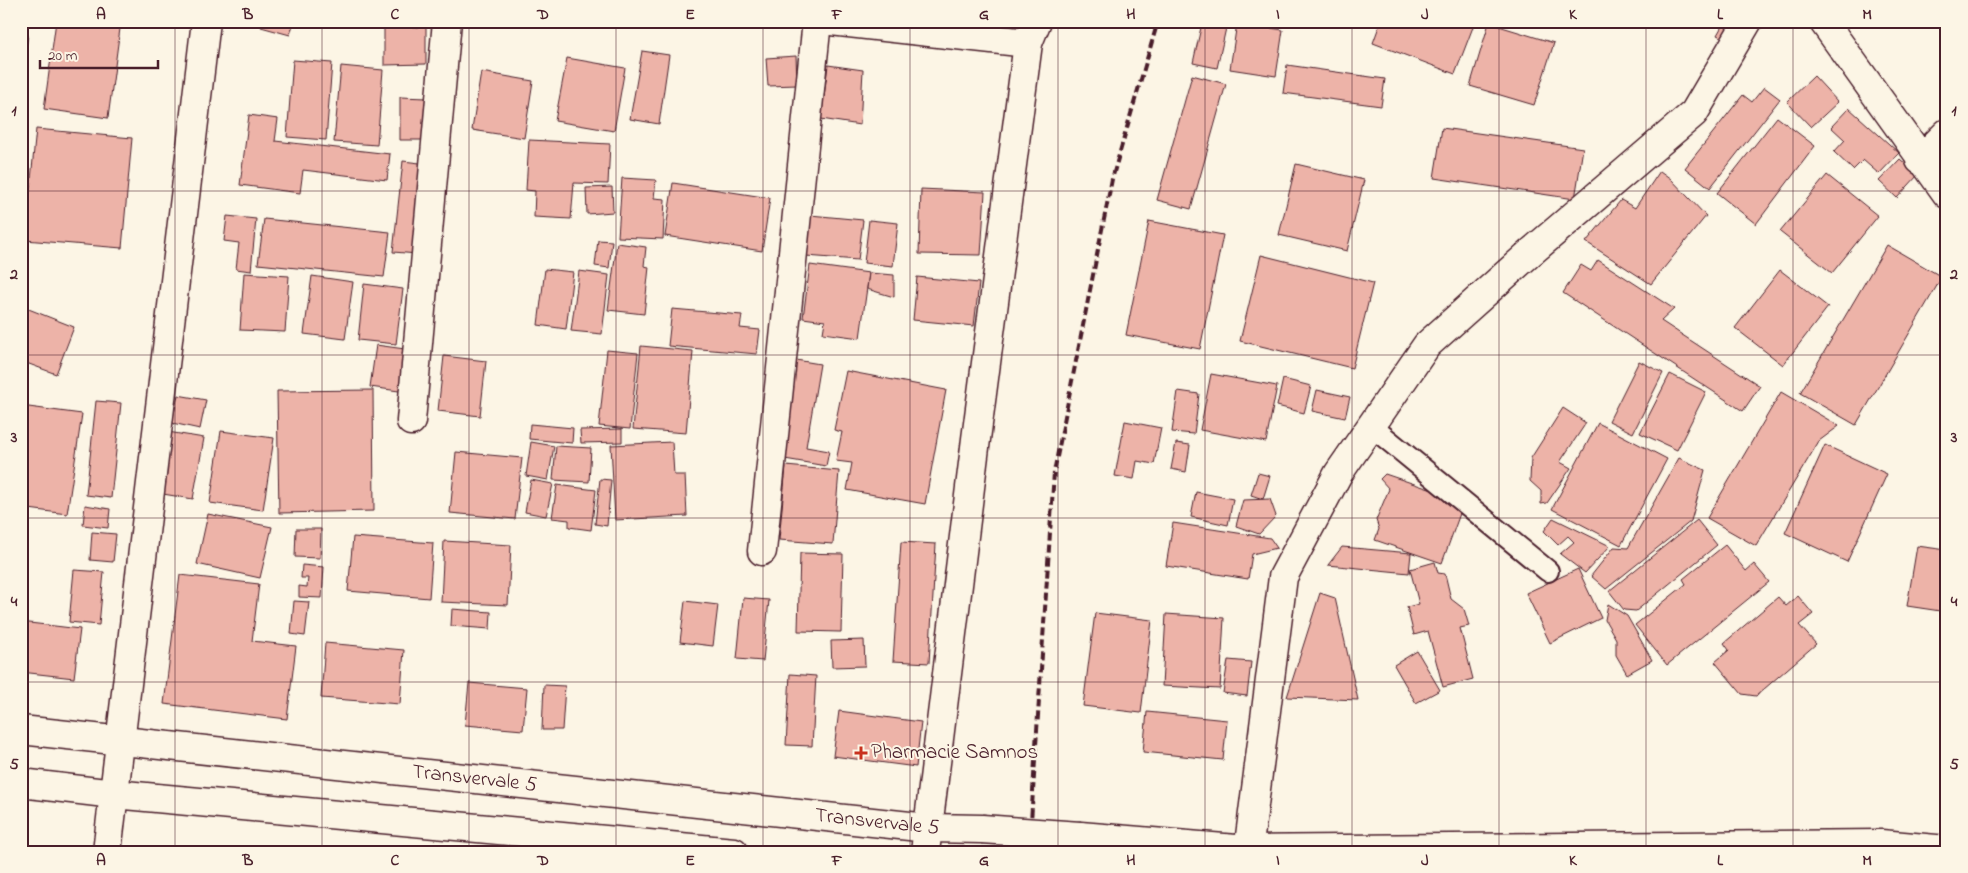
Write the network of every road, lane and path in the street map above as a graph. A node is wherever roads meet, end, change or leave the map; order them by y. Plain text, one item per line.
1 (206, 21) edge
2 (447, 21) edge
3 (817, 21) edge
4 (831, 21) edge
5 (1748, 21) edge
6 (1824, 21) edge
7 (1032, 32) edge
8 (1947, 133) edge
9 (1920, 160) junction
10 (1947, 194) edge
11 (411, 421) dead end
12 (1371, 426) junction
13 (762, 551) dead end
14 (1548, 571) dead end
15 (21, 730) edge
16 (121, 741) junction
17 (21, 783) edge
18 (114, 794) junction
19 (927, 840) edge
20 (1947, 850) edge
21 (1248, 851) edge
22 (107, 852) edge
23 (734, 852) edge

1 - 16 street
2 - 11 street
3 - 13 street
4 - 7 street
5 - 12 street
6 - 9 street
7 - 19 street
8 - 9 street
9 - 10 street
12 - 14 lane
12 - 21 street
15 - 16 street, Transvervale 5
16 - 18 street
16 - 19 street, Transvervale 5
17 - 18 street
18 - 22 street
18 - 23 street
19 - 21 street, Transvervale 5, bridge
20 - 21 street, Transvervale 5

